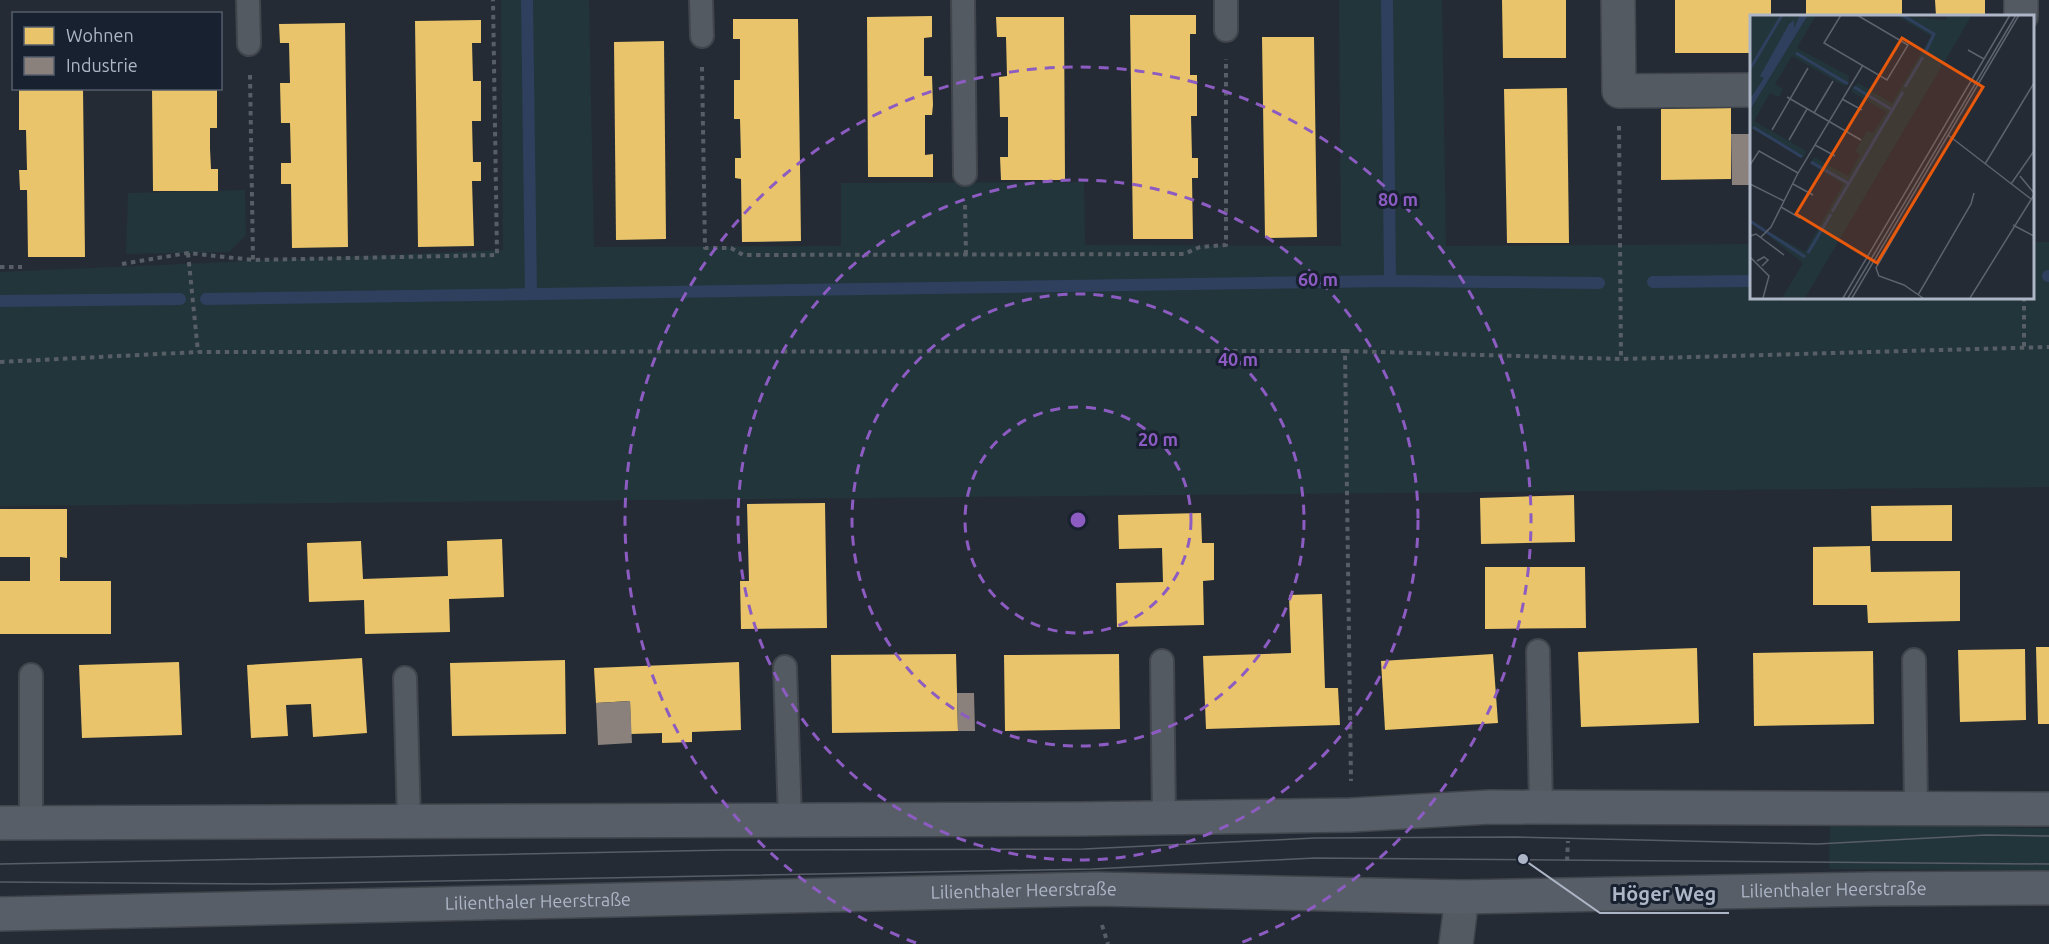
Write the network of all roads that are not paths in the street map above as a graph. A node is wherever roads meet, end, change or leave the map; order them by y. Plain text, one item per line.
1 (248, 0) edge
2 (701, 0) edge
3 (963, 0) edge
4 (1226, 0) edge
5 (1618, 0) edge
6 (1226, 30) dead end
7 (702, 36) dead end
8 (249, 44) road end
9 (1750, 90) edge
10 (964, 174) road end
11 (1538, 651) dead end
12 (1914, 660) dead end
13 (1162, 661) dead end
14 (785, 668) dead end
15 (31, 675) dead end
16 (405, 678) dead end
17 (1555, 807) junction
18 (1916, 808) junction
19 (2049, 809) edge
20 (1164, 818) junction
21 (790, 820) junction
22 (409, 821) junction
23 (16, 823) edge
24 (2049, 888) edge
25 (1462, 897) junction
26 (0, 914) edge
27 (1456, 944) edge

1 - 8 lane
2 - 7 lane
3 - 10 lane
4 - 6 lane
5 - 9 street
11 - 17 lane
12 - 18 lane
13 - 20 lane
14 - 21 lane
15 - 23 lane
16 - 22 lane
17 - 18 main road
17 - 20 main road
18 - 19 main road
20 - 21 main road
21 - 22 main road
22 - 23 main road
24 - 25 main road, Lilienthaler Heerstraße
25 - 26 main road, Lilienthaler Heerstraße
25 - 27 street

